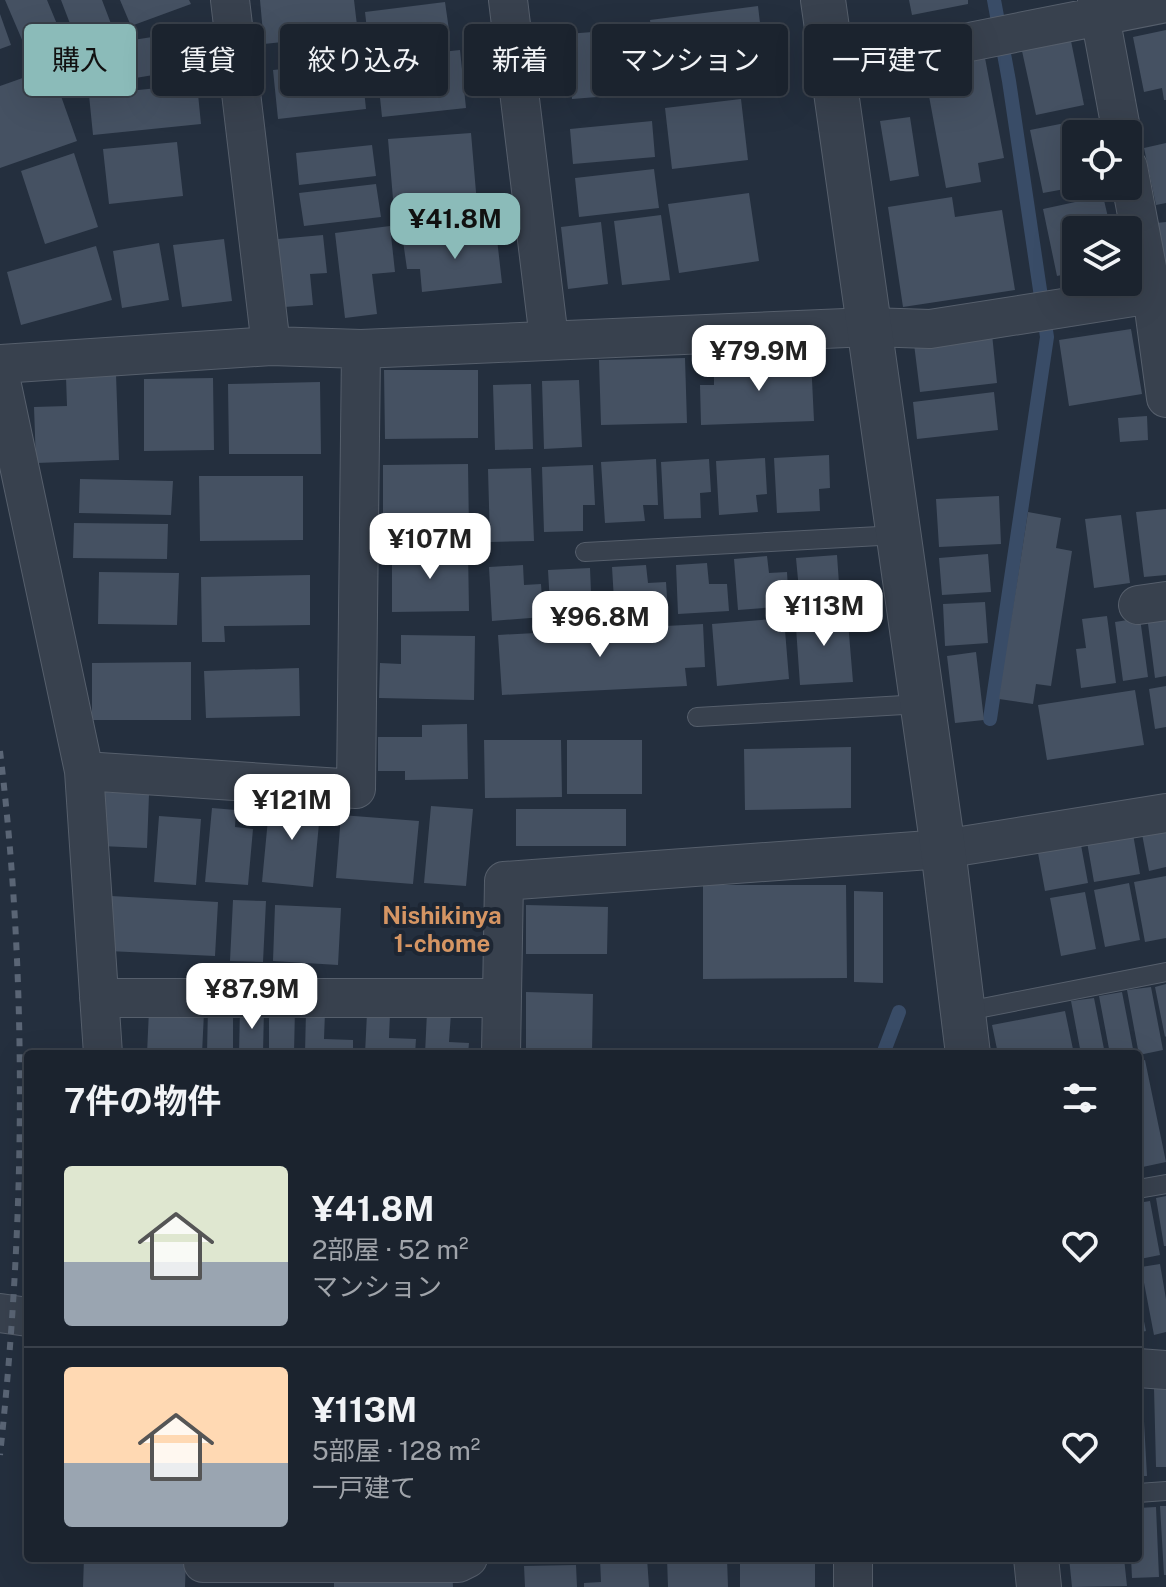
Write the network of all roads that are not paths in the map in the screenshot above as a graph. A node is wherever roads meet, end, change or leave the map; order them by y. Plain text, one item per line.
1 (230, 0) edge
2 (508, 0) edge
3 (823, 0) edge
4 (1166, 3) edge
5 (1098, 8) edge
6 (826, 24) edge
7 (972, 41) edge
8 (837, 96) edge
9 (1119, 120) edge
10 (1134, 200) edge
11 (1152, 294) junction
12 (869, 327) junction
13 (549, 339) junction
14 (271, 346) junction
15 (361, 349) junction
16 (0, 364) edge
17 (0, 376) edge
18 (1166, 398) edge
19 (898, 535) junction
20 (585, 552) dead end
21 (921, 704) junction
22 (697, 717) dead end
23 (84, 771) junction
24 (1166, 813) edge
25 (943, 849) junction
26 (1166, 972) edge
27 (99, 998) junction
28 (501, 998) junction
29 (962, 1012) junction
30 (103, 1050) edge
31 (501, 1050) edge
32 (967, 1050) edge
33 (1166, 1184) edge
34 (1142, 1188) edge
35 (0, 1313) edge
36 (24, 1316) edge
37 (1142, 1368) edge
38 (1166, 1370) edge
39 (1166, 1491) edge
40 (1142, 1493) edge
41 (203, 1562) edge
42 (460, 1562) edge
43 (853, 1562) edge
44 (1036, 1562) edge
45 (853, 1587) edge
46 (1039, 1587) edge

1 - 14 street
2 - 13 street
3 - 6 street
4 - 5 street
5 - 7 street
5 - 9 street
8 - 12 street
10 - 11 street
11 - 12 street
11 - 18 street
12 - 13 street
12 - 19 street
13 - 15 street
14 - 15 street
14 - 16 street
15 - 23 street
17 - 23 street
19 - 20 lane
19 - 21 street
21 - 22 lane
21 - 25 street
23 - 27 street
24 - 25 street
25 - 28 street
25 - 29 street
26 - 29 lane
27 - 28 street
27 - 30 street
28 - 31 street
29 - 32 street
33 - 34 lane
35 - 36 street
37 - 38 street
39 - 40 lane
41 - 42 street
43 - 45 street
44 - 46 street

